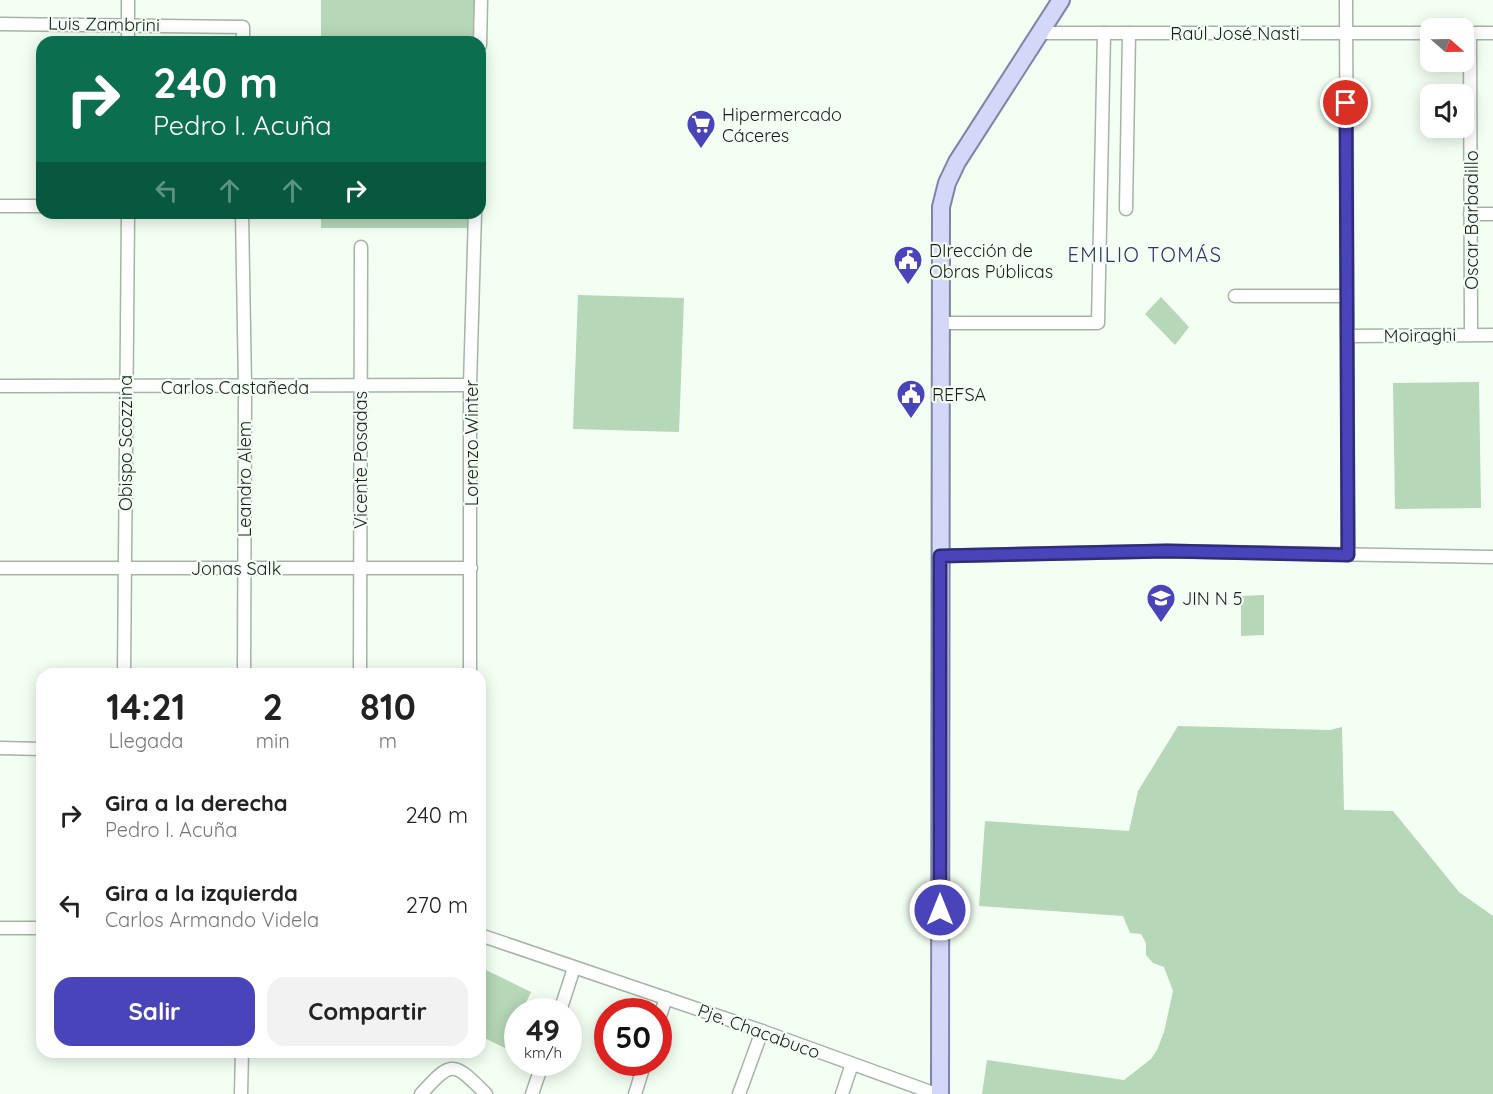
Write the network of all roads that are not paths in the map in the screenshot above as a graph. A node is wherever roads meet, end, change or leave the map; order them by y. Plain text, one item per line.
1 (128, 0) edge
2 (481, 0) edge
3 (1061, 0) edge
4 (1346, 0) edge
5 (0, 24) edge
6 (128, 24) junction
7 (1039, 33) junction
8 (1104, 33) junction
9 (1130, 33) junction
10 (1346, 33) junction
11 (1420, 33) edge
12 (1474, 33) edge
13 (1493, 33) edge
14 (128, 36) edge
15 (243, 36) edge
16 (480, 36) edge
17 (1468, 72) edge
18 (0, 206) edge
19 (36, 207) edge
20 (1126, 209) dead end
21 (1493, 213) edge
22 (1470, 214) junction
23 (128, 219) edge
24 (243, 219) edge
25 (475, 219) edge
26 (361, 247) dead end
27 (1235, 296) dead end
28 (1346, 296) junction
29 (941, 323) junction
30 (1471, 334) junction
31 (1493, 334) edge
32 (1347, 336) junction
33 (0, 386) edge
34 (360, 386) junction
35 (470, 386) junction
36 (125, 387) junction
37 (245, 387) junction
38 (1348, 555) junction
39 (940, 556) junction
40 (1493, 556) edge
41 (360, 567) junction
42 (0, 568) edge
43 (125, 568) junction
44 (244, 568) junction
45 (471, 568) junction
46 (124, 668) edge
47 (244, 668) edge
48 (360, 668) edge
49 (470, 668) edge
50 (0, 748) edge
51 (36, 749) edge
52 (0, 928) edge
53 (36, 928) edge
54 (486, 937) edge
55 (574, 968) junction
56 (564, 998) edge
57 (666, 998) edge
58 (672, 1000) edge
59 (762, 1031) junction
60 (242, 1058) edge
61 (852, 1064) junction
62 (538, 1076) edge
63 (641, 1076) edge
64 (241, 1094) edge
65 (421, 1094) edge
66 (486, 1094) edge
67 (532, 1094) edge
68 (635, 1094) edge
69 (739, 1094) edge
70 (842, 1094) edge
71 (938, 1094) edge

1 - 6 street
2 - 16 street
3 - 7 main road
4 - 10 street
5 - 6 street, Luis Zambrini
6 - 14 street
6 - 15 street, Luis Zambrini
7 - 8 street, Raúl José Nasti
7 - 29 main road
8 - 9 street, Raúl José Nasti
8 - 29 street
9 - 10 street, Raúl José Nasti
9 - 20 street
10 - 11 street, Raúl José Nasti
10 - 28 street
12 - 13 street
17 - 22 street, Oscar Barbadillo
18 - 19 street
21 - 22 street
22 - 30 street, Oscar Barbadillo
23 - 36 street, Obispo Scozzina
24 - 37 street, Leandro Alem
25 - 35 street, Lorenzo Winter
26 - 34 street, Vicente Posadas
27 - 28 street
28 - 32 street
29 - 39 main road
30 - 31 street, Moiraghi
30 - 32 street, Moiraghi
32 - 38 street
33 - 36 street, Carlos Castañeda
34 - 35 street, Carlos Castañeda
34 - 37 street, Carlos Castañeda
34 - 41 street, Vicente Posadas
35 - 45 street, Lorenzo Winter
36 - 37 street, Carlos Castañeda
36 - 43 street, Obispo Scozzina
37 - 44 street, Leandro Alem
38 - 39 street
38 - 40 street
39 - 71 main road
41 - 44 street, Jonas Salk
41 - 45 street, Jonas Salk
41 - 48 street, Vicente Posadas
42 - 43 street, Jonas Salk
43 - 44 street, Jonas Salk
43 - 46 street, Obispo Scozzina
44 - 47 street, Leandro Alem
45 - 49 street, Lorenzo Winter
50 - 51 street
52 - 53 street
54 - 55 street, Pje. Chacabuco
55 - 56 street
55 - 57 street, Pje. Chacabuco
58 - 59 street, Pje. Chacabuco
59 - 61 street, Pje. Chacabuco
59 - 69 street
60 - 64 street
61 - 70 street
61 - 71 street, Pje. Chacabuco
62 - 67 street
63 - 68 street
65 - 66 street

